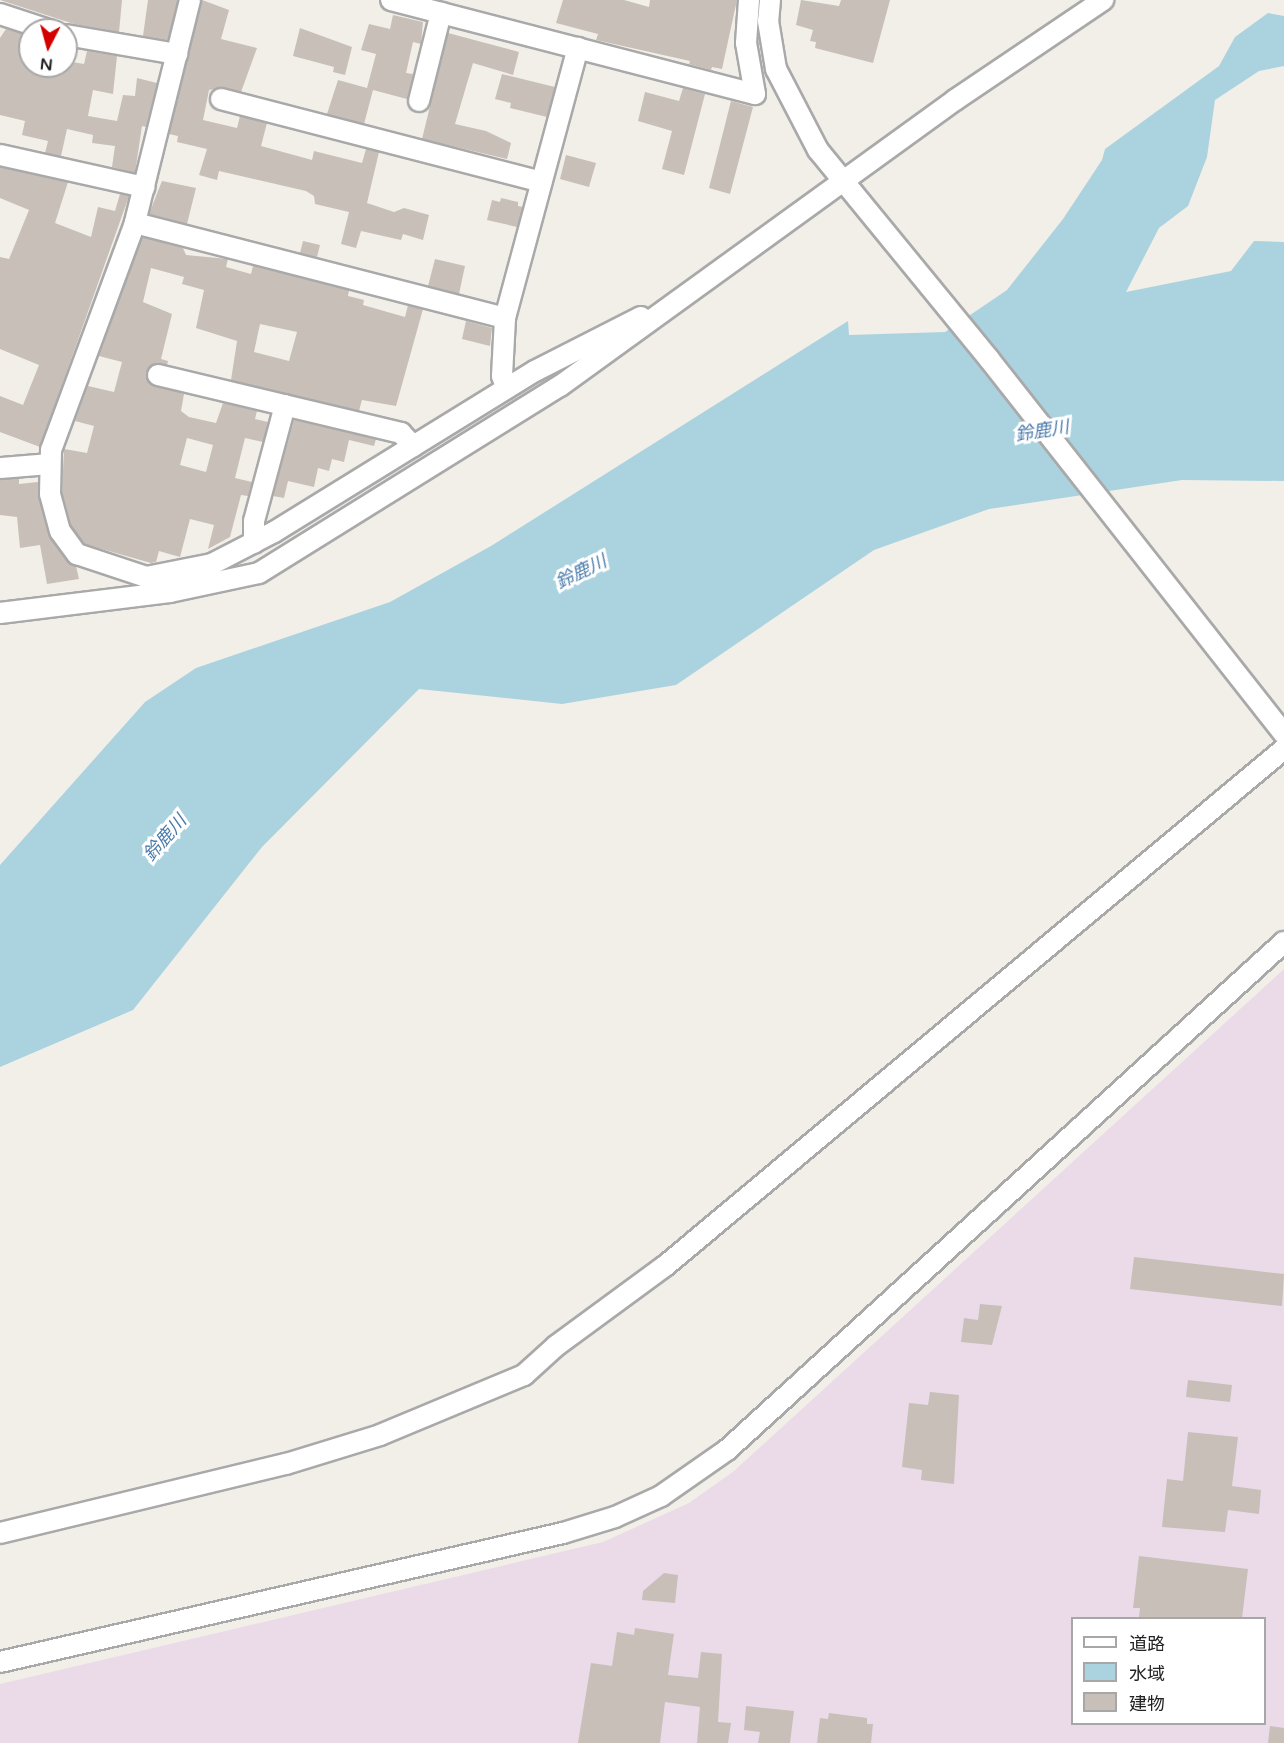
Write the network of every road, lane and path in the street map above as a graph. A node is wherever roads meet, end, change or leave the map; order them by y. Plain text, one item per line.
1 (190, 0) edge
2 (391, 0) edge
3 (748, 0) edge
4 (770, 0) edge
5 (1103, 0) edge
6 (441, 13) junction
7 (0, 14) edge
8 (18, 20) edge
9 (78, 37) edge
10 (578, 48) junction
11 (177, 54) junction
12 (221, 99) dead end
13 (420, 101) dead end
14 (0, 155) edge
15 (541, 182) junction
16 (849, 186) junction
17 (144, 187) junction
18 (135, 224) junction
19 (658, 316) junction
20 (505, 318) junction
21 (158, 375) dead end
22 (507, 388) junction
23 (285, 405) junction
24 (413, 446) junction
25 (49, 464) junction
26 (0, 468) edge
27 (254, 543) junction
28 (0, 613) edge
29 (1284, 734) edge
30 (1284, 749) edge
31 (1284, 942) edge
32 (0, 1533) edge
33 (0, 1662) edge

1 - 11 street
2 - 6 street
3 - 10 street
4 - 16 street
5 - 16 street
6 - 10 street
6 - 13 street
7 - 8 street
9 - 11 street
10 - 15 street
11 - 17 street
12 - 15 street
14 - 17 street
15 - 20 street
16 - 19 street
16 - 29 street
17 - 18 street
18 - 20 street
18 - 25 street
19 - 22 street
19 - 28 street
20 - 22 street
21 - 23 street
22 - 24 street
23 - 24 street
23 - 27 street
24 - 27 street
25 - 26 street
25 - 27 street
30 - 32 street
31 - 33 street

